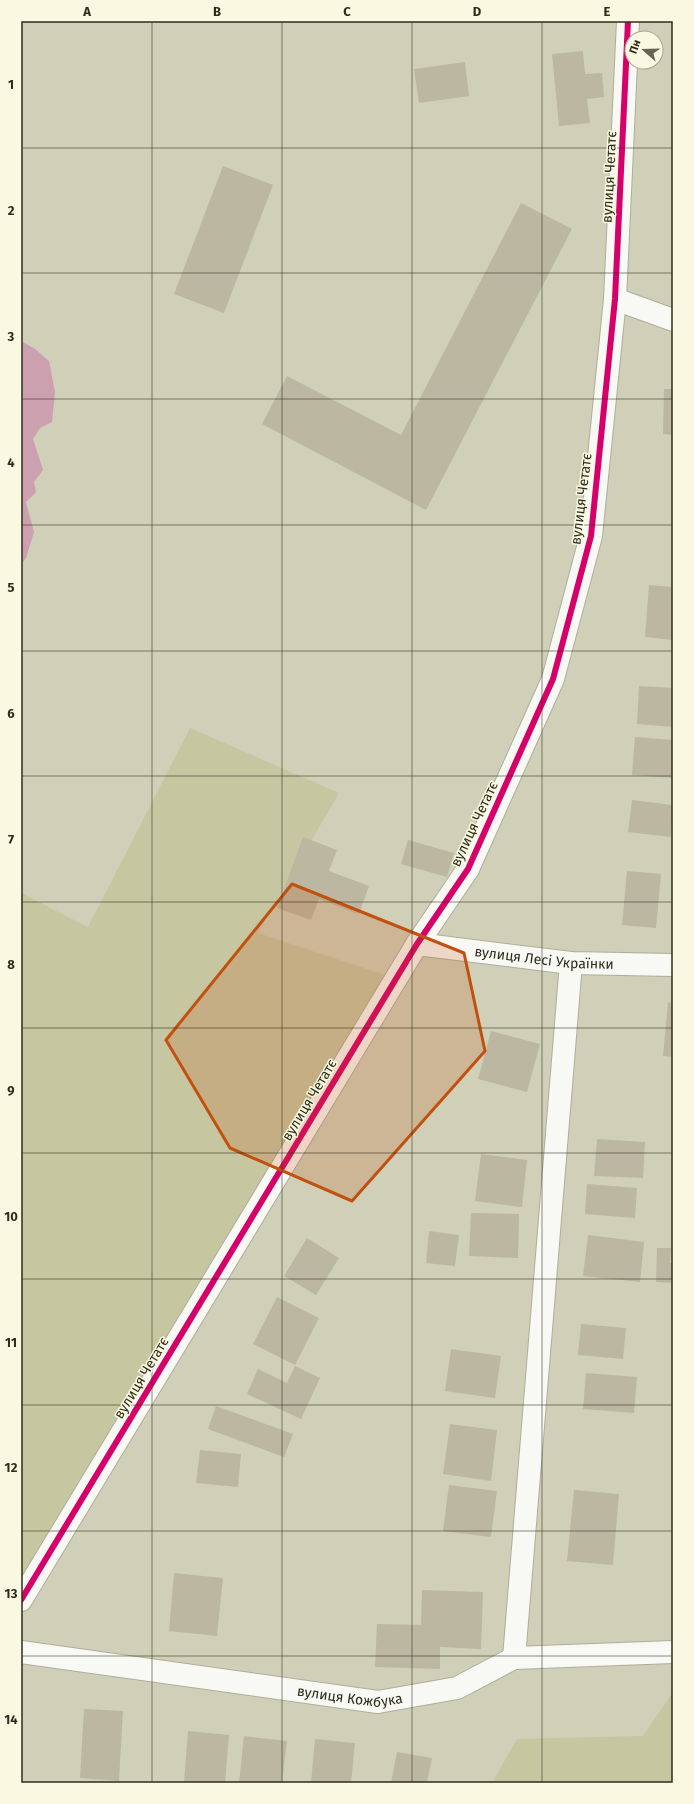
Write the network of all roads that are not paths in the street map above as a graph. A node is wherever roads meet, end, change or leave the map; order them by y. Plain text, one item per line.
1 (628, 21) edge
2 (615, 299) junction
3 (673, 320) edge
4 (417, 944) junction
5 (571, 963) junction
6 (673, 965) edge
7 (21, 1600) edge
8 (21, 1652) edge
9 (673, 1652) edge
10 (514, 1658) junction

1 - 2 street, вулиця Четатє
2 - 3 street
2 - 4 street, вулиця Четатє
4 - 5 street, вулиця Лесі Українки
4 - 7 street, вулиця Четатє
5 - 6 street, вулиця Лесі Українки
5 - 10 street
8 - 10 street, вулиця Кожбука
9 - 10 street, вулиця Кожбука

